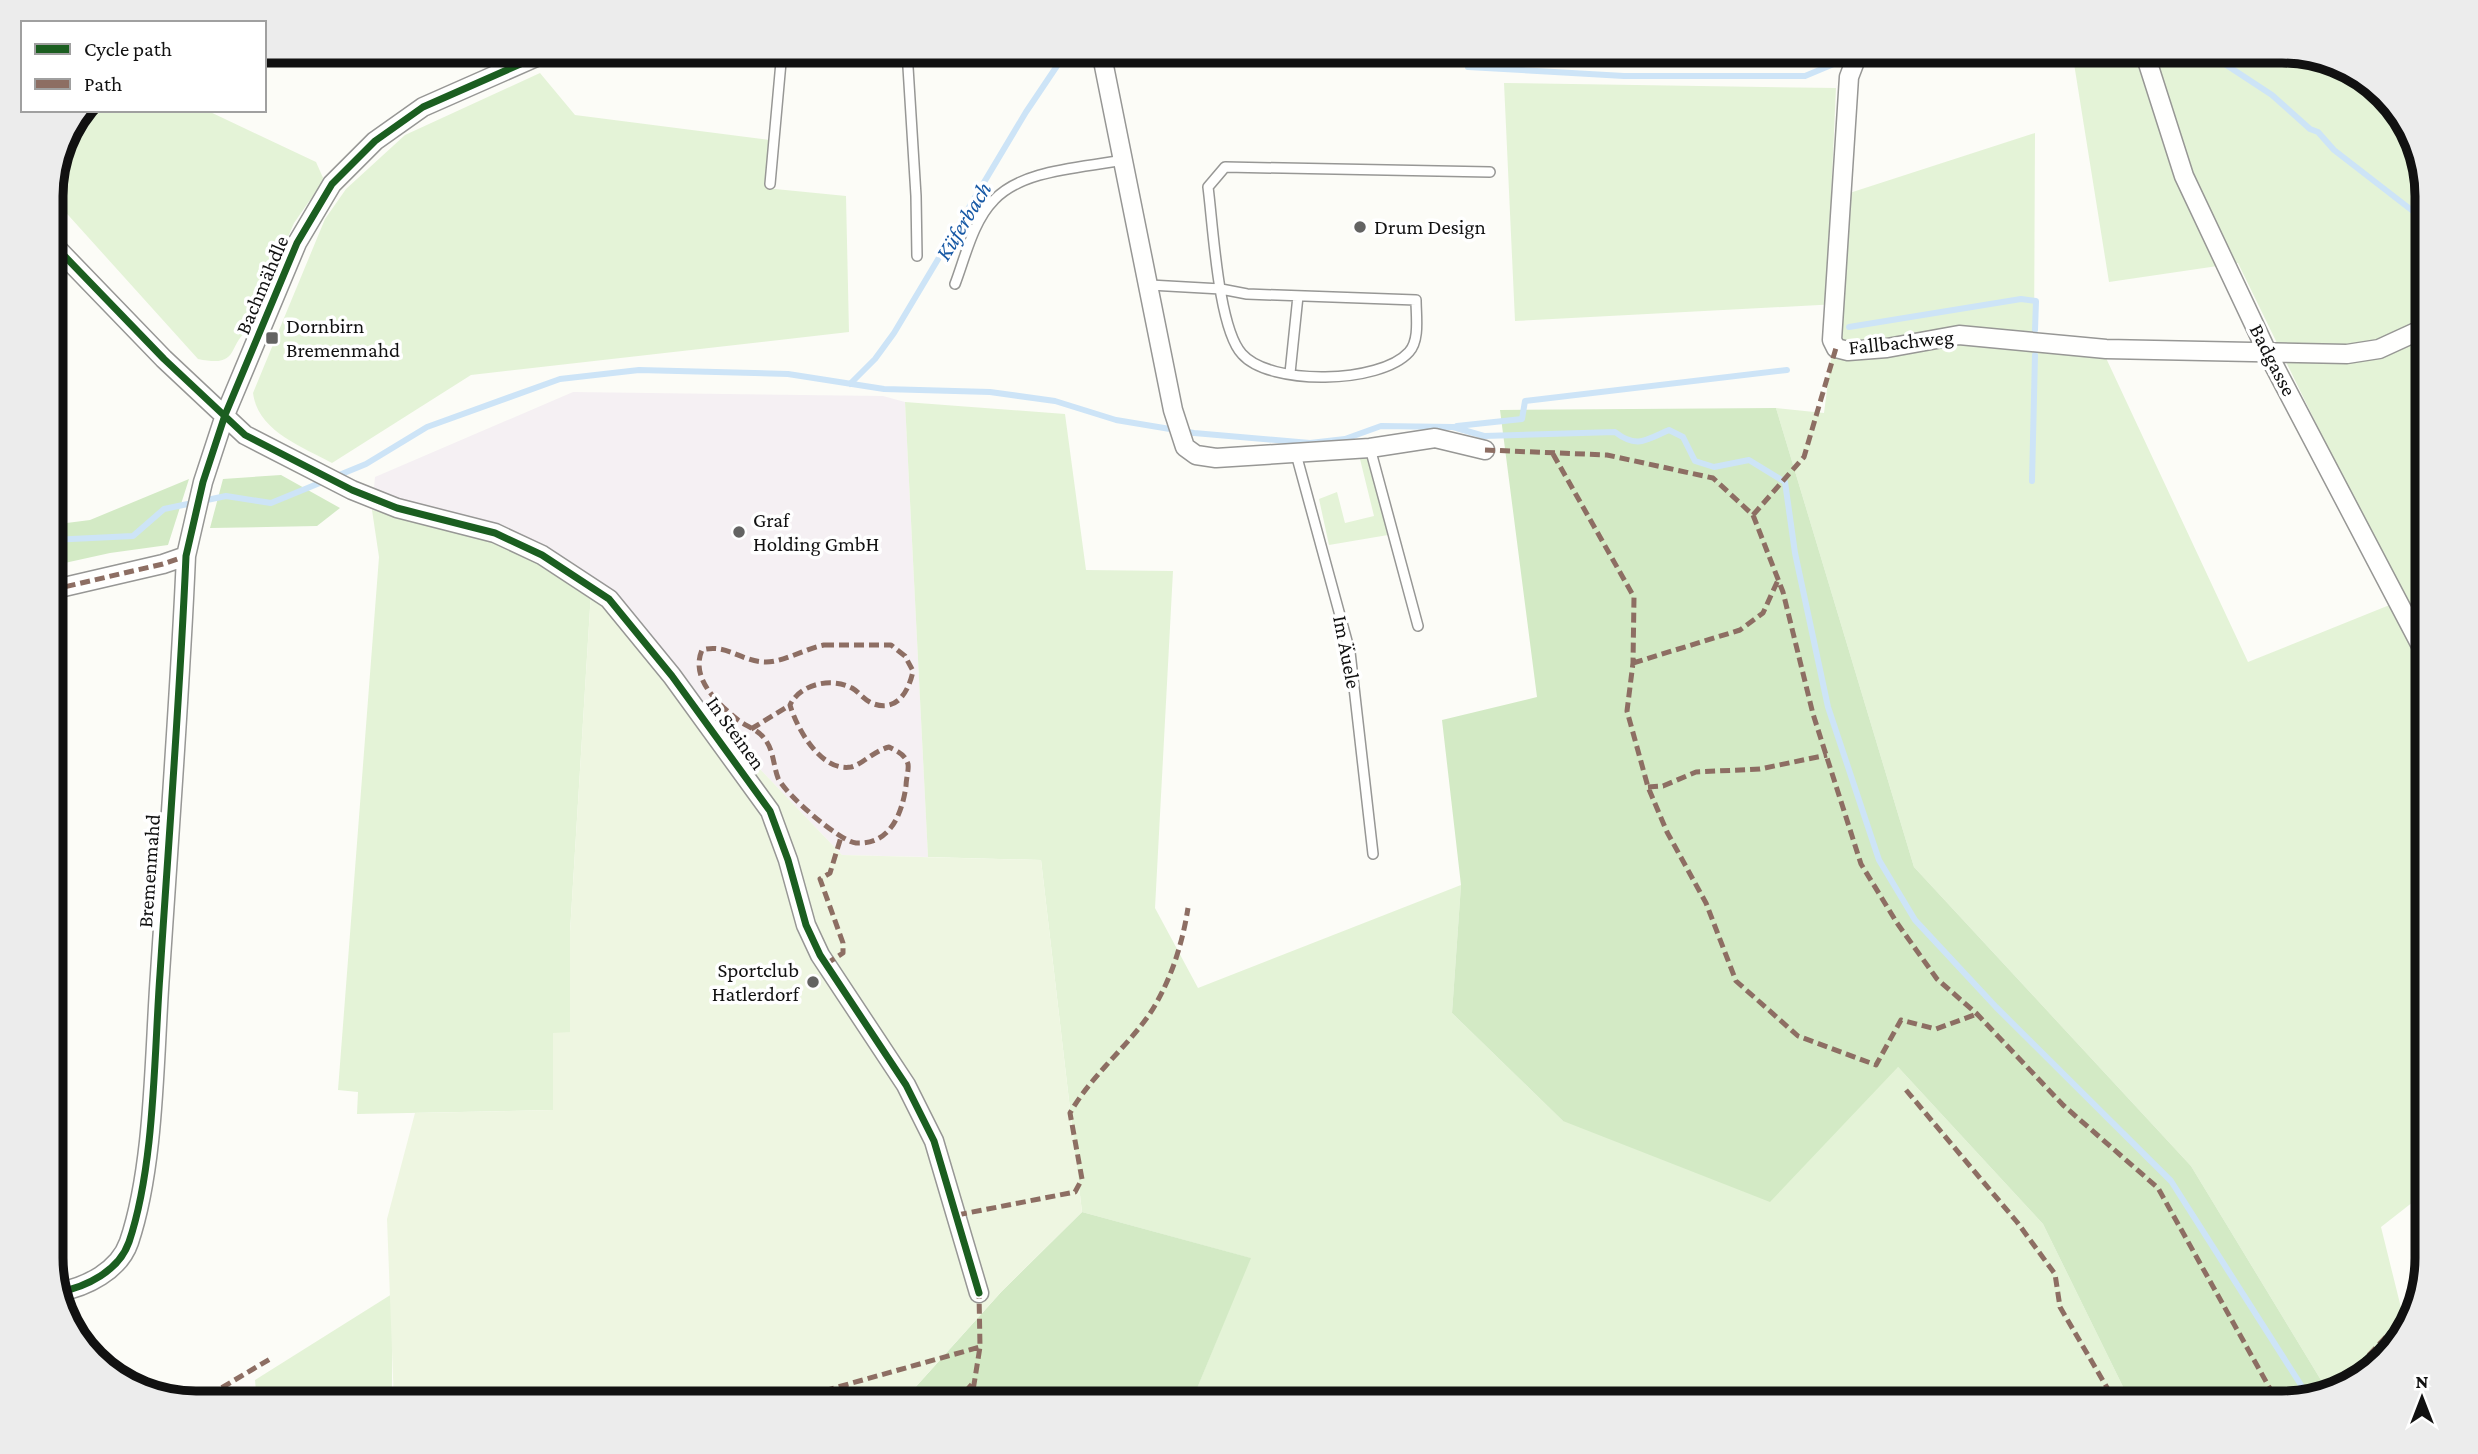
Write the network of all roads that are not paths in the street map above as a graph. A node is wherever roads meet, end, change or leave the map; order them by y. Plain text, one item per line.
1 (523, 63) edge
2 (781, 63) edge
3 (908, 63) edge
4 (1103, 63) edge
5 (1854, 63) edge
6 (2148, 63) edge
7 (1123, 160) junction
8 (1490, 172) dead end
9 (770, 184) dead end
10 (63, 254) edge
11 (917, 256) dead end
12 (955, 284) dead end
13 (1150, 285) junction
14 (1221, 289) junction
15 (1298, 296) junction
16 (2415, 332) edge
17 (2268, 354) junction
18 (1290, 373) junction
19 (225, 415) junction
20 (1370, 448) junction
21 (1485, 450) dead end
22 (1296, 453) junction
23 (186, 556) junction
24 (63, 587) edge
25 (1418, 626) dead end
26 (2415, 634) edge
27 (1373, 854) dead end
28 (67, 1290) edge
29 (979, 1293) dead end

1 - 19 street, Bachmähdle
2 - 9 lane
3 - 11 lane
4 - 7 street
5 - 17 street, Fallbachweg
6 - 17 street, Badgasse
7 - 12 lane
7 - 13 street
8 - 14 lane
10 - 19 street
13 - 14 lane
13 - 22 street
14 - 15 lane
14 - 18 lane
15 - 18 lane
15 - 18 lane
16 - 17 street
17 - 26 street, Badgasse
19 - 23 street, Bremenmahd
19 - 29 street, In Steinen
20 - 21 street
20 - 22 street
20 - 25 lane
22 - 27 lane, Im Äuele
23 - 24 street
23 - 28 street, Bremenmahd

